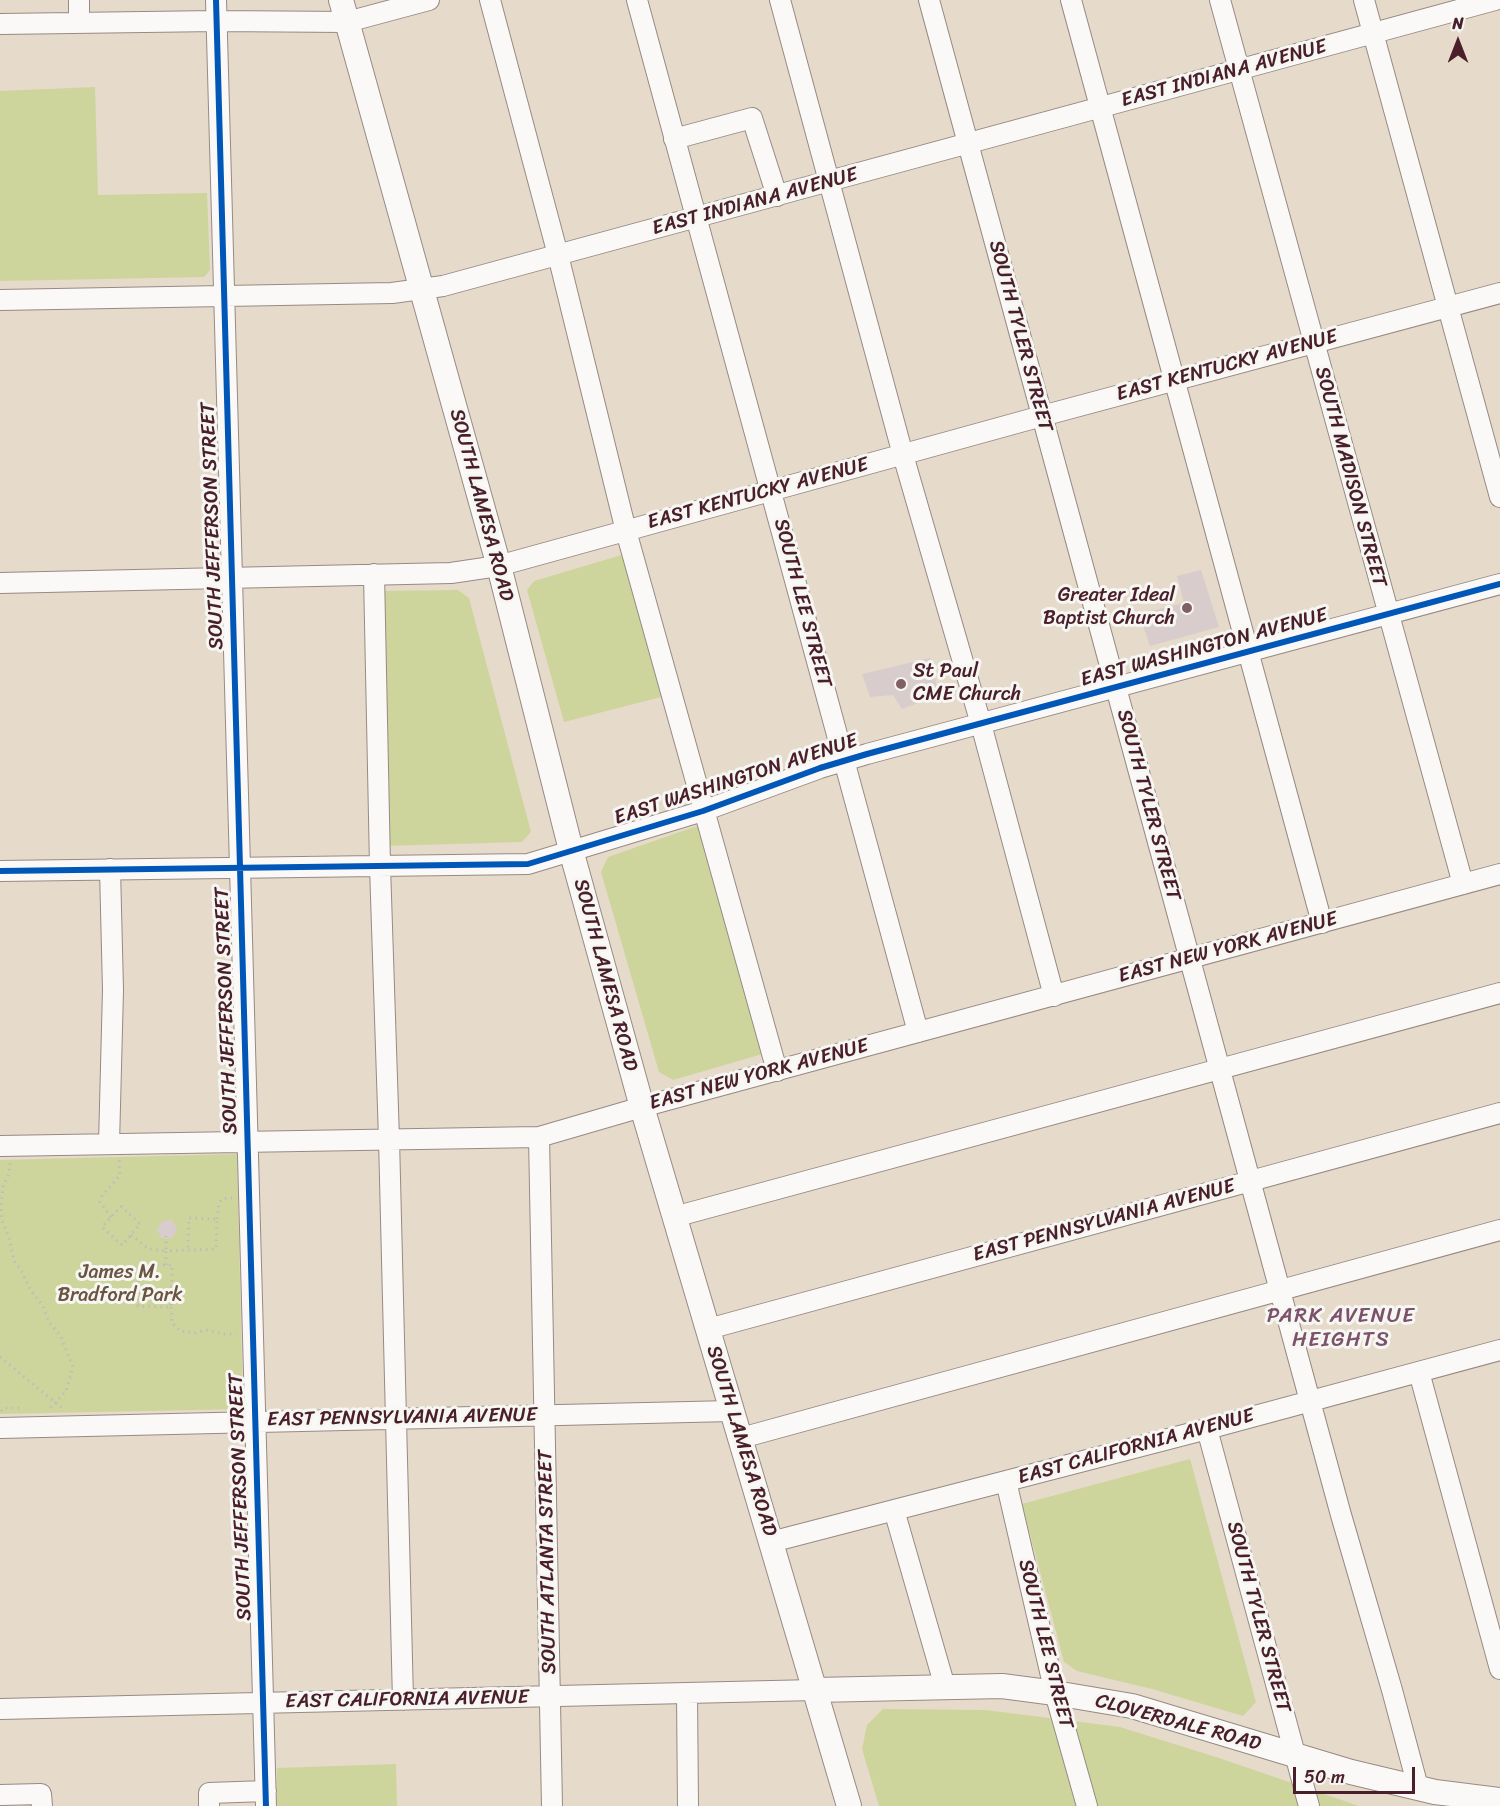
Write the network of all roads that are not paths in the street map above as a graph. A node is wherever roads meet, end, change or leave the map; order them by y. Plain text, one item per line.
1 (79, 0) edge
2 (216, 0) edge
3 (429, 0) edge
4 (490, 0) edge
5 (637, 0) edge
6 (780, 0) edge
7 (929, 0) edge
8 (1071, 0) edge
9 (1220, 0) edge
10 (1364, 0) edge
11 (1495, 0) edge
12 (344, 11) edge
13 (216, 21) junction
14 (79, 23) junction
15 (0, 24) edge
16 (1374, 33) junction
17 (1238, 70) junction
18 (1100, 108) junction
19 (674, 138) junction
20 (967, 144) junction
21 (830, 182) junction
22 (777, 196) junction
23 (696, 218) junction
24 (558, 255) junction
25 (423, 290) junction
26 (1500, 293) edge
27 (223, 295) junction
28 (0, 300) edge
29 (1449, 307) junction
30 (1314, 343) junction
31 (1175, 380) junction
32 (1042, 416) junction
33 (903, 455) junction
34 (771, 491) junction
35 (1500, 497) edge
36 (626, 531) junction
37 (498, 566) junction
38 (374, 574) junction
39 (232, 577) junction
40 (0, 583) edge
41 (1500, 584) edge
42 (1387, 615) junction
43 (1247, 653) junction
44 (1116, 687) junction
45 (981, 724) junction
46 (845, 761) junction
47 (703, 811) junction
48 (571, 850) junction
49 (380, 866) junction
50 (239, 868) junction
51 (110, 869) junction
52 (0, 871) edge
53 (1500, 874) edge
54 (1463, 884) junction
55 (1322, 923) junction
56 (1190, 959) junction
57 (1500, 993) edge
58 (1054, 996) junction
59 (918, 1032) junction
60 (1220, 1069) junction
61 (777, 1071) junction
62 (642, 1107) junction
63 (1500, 1113) edge
64 (539, 1137) junction
65 (389, 1139) junction
66 (248, 1142) junction
67 (109, 1151) junction
68 (5, 1154) edge
69 (1251, 1181) junction
70 (674, 1217) junction
71 (1500, 1230) edge
72 (1280, 1290) junction
73 (708, 1329) junction
74 (1500, 1350) edge
75 (1419, 1372) junction
76 (1310, 1401) junction
77 (732, 1411) junction
78 (545, 1415) junction
79 (395, 1419) junction
80 (255, 1422) junction
81 (0, 1428) edge
82 (1207, 1429) junction
83 (741, 1438) junction
84 (1006, 1481) junction
85 (894, 1510) junction
86 (771, 1542) junction
87 (1500, 1669) edge
88 (945, 1686) junction
89 (815, 1690) junction
90 (687, 1693) junction
91 (1055, 1693) junction
92 (550, 1696) junction
93 (403, 1700) junction
94 (263, 1703) junction
95 (0, 1709) edge
96 (1295, 1754) junction
97 (1418, 1788) junction
98 (0, 1795) edge
99 (266, 1799) edge
100 (1500, 1800) edge
101 (42, 1806) edge
102 (209, 1806) edge
103 (552, 1806) edge
104 (688, 1806) edge
105 (849, 1806) edge
106 (1087, 1806) edge
107 (1309, 1806) edge

1 - 14 street
2 - 13 street, SOUTH JEFFERSON STREET
3 - 12 street
4 - 24 street
5 - 19 street, SOUTH LEE STREET
6 - 21 street
7 - 20 street, SOUTH TYLER STREET
8 - 18 street
9 - 17 street, SOUTH MADISON STREET
10 - 16 street
11 - 16 street, EAST INDIANA AVENUE
12 - 13 street
12 - 25 main road, SOUTH LAMESA ROAD
13 - 14 street
13 - 27 street, SOUTH JEFFERSON STREET
14 - 15 street
16 - 17 street, EAST INDIANA AVENUE
16 - 29 street
17 - 18 street, EAST INDIANA AVENUE
17 - 30 street, SOUTH MADISON STREET
18 - 20 street, EAST INDIANA AVENUE
18 - 31 street
19 - 22 street
19 - 23 street, SOUTH LEE STREET
20 - 21 street, EAST INDIANA AVENUE
20 - 32 street, SOUTH TYLER STREET
21 - 22 street, EAST INDIANA AVENUE
21 - 33 street
22 - 23 street, EAST INDIANA AVENUE
23 - 24 street, EAST INDIANA AVENUE
23 - 34 street, SOUTH LEE STREET
24 - 25 street, EAST INDIANA AVENUE
24 - 36 street
25 - 27 street, EAST INDIANA AVENUE
25 - 37 main road, SOUTH LAMESA ROAD
26 - 29 street, EAST KENTUCKY AVENUE
27 - 28 street, EAST INDIANA AVENUE
27 - 39 street, SOUTH JEFFERSON STREET
29 - 30 street, EAST KENTUCKY AVENUE
29 - 35 street
30 - 31 street, EAST KENTUCKY AVENUE
30 - 42 street, SOUTH MADISON STREET
31 - 32 street, EAST KENTUCKY AVENUE
31 - 43 street
32 - 33 street, EAST KENTUCKY AVENUE
32 - 44 street, SOUTH TYLER STREET
33 - 34 street, EAST KENTUCKY AVENUE
33 - 45 street
34 - 36 street, EAST KENTUCKY AVENUE
34 - 46 street, SOUTH LEE STREET
36 - 37 street, EAST KENTUCKY AVENUE
36 - 47 street
37 - 38 street, EAST KENTUCKY AVENUE
37 - 48 main road, SOUTH LAMESA ROAD
38 - 39 street, EAST KENTUCKY AVENUE
38 - 49 street
39 - 40 street, EAST KENTUCKY AVENUE
39 - 50 street, SOUTH JEFFERSON STREET
41 - 42 street, EAST WASHINGTON AVENUE
42 - 43 street, EAST WASHINGTON AVENUE
42 - 54 street, SOUTH MADISON STREET
43 - 44 street, EAST WASHINGTON AVENUE
43 - 55 street
44 - 45 street, EAST WASHINGTON AVENUE
44 - 56 street, SOUTH TYLER STREET
45 - 46 street, EAST WASHINGTON AVENUE
45 - 58 street
46 - 47 street, EAST WASHINGTON AVENUE
46 - 59 street, SOUTH LEE STREET
47 - 48 street, EAST WASHINGTON AVENUE
47 - 61 street
48 - 49 street, EAST WASHINGTON AVENUE
48 - 62 main road, SOUTH LAMESA ROAD
49 - 50 street, EAST WASHINGTON AVENUE
49 - 65 street
50 - 51 street, EAST WASHINGTON AVENUE
50 - 66 street, SOUTH JEFFERSON STREET
51 - 52 street, EAST WASHINGTON AVENUE
51 - 67 street
53 - 54 street, EAST NEW YORK AVENUE
54 - 55 street, EAST NEW YORK AVENUE
55 - 56 street, EAST NEW YORK AVENUE
56 - 58 street, EAST NEW YORK AVENUE
56 - 60 street, SOUTH TYLER STREET
57 - 60 street
58 - 59 street, EAST NEW YORK AVENUE
59 - 61 street, EAST NEW YORK AVENUE
60 - 69 street, SOUTH TYLER STREET
60 - 70 street
61 - 62 street, EAST NEW YORK AVENUE
62 - 64 street, EAST NEW YORK AVENUE
62 - 70 main road, SOUTH LAMESA ROAD
63 - 69 street, EAST PENNSYLVANIA AVENUE
64 - 65 street, EAST NEW YORK AVENUE
64 - 78 street, SOUTH ATLANTA STREET
65 - 66 street, EAST NEW YORK AVENUE
65 - 79 street
66 - 67 street, EAST NEW YORK AVENUE
66 - 80 street, SOUTH JEFFERSON STREET
67 - 68 street, EAST NEW YORK AVENUE
69 - 72 street, SOUTH TYLER STREET
69 - 73 street, EAST PENNSYLVANIA AVENUE
70 - 73 main road, SOUTH LAMESA ROAD
71 - 72 street
72 - 76 street, SOUTH TYLER STREET
72 - 83 street
73 - 77 main road, SOUTH LAMESA ROAD
74 - 75 street, EAST CALIFORNIA AVENUE
75 - 76 street, EAST CALIFORNIA AVENUE
75 - 87 street
76 - 82 street, EAST CALIFORNIA AVENUE
76 - 97 street, SOUTH TYLER STREET
77 - 78 street, EAST PENNSYLVANIA AVENUE
77 - 83 main road, SOUTH LAMESA ROAD
78 - 79 street, EAST PENNSYLVANIA AVENUE
78 - 92 street, SOUTH ATLANTA STREET
79 - 80 street, EAST PENNSYLVANIA AVENUE
79 - 93 street
80 - 81 street, EAST PENNSYLVANIA AVENUE
80 - 94 street, SOUTH JEFFERSON STREET
82 - 84 street, EAST CALIFORNIA AVENUE
82 - 96 street, SOUTH TYLER STREET
83 - 86 main road, SOUTH LAMESA ROAD
84 - 85 street, EAST CALIFORNIA AVENUE
84 - 91 street, SOUTH LEE STREET
85 - 86 street, EAST CALIFORNIA AVENUE
85 - 88 street
86 - 89 main road, SOUTH LAMESA ROAD
88 - 89 main road, CLOVERDALE ROAD
88 - 91 main road, CLOVERDALE ROAD
89 - 90 street, EAST CALIFORNIA AVENUE
89 - 105 main road, SOUTH LAMESA ROAD
90 - 92 street, EAST CALIFORNIA AVENUE
90 - 104 street
91 - 96 main road, CLOVERDALE ROAD
91 - 106 street, SOUTH LEE STREET
92 - 93 street, EAST CALIFORNIA AVENUE
92 - 103 street, SOUTH ATLANTA STREET
93 - 94 street, EAST CALIFORNIA AVENUE
94 - 95 street, EAST CALIFORNIA AVENUE
94 - 99 street, SOUTH JEFFERSON STREET
96 - 97 main road, CLOVERDALE ROAD
96 - 107 street, SOUTH TYLER STREET
97 - 100 main road, CLOVERDALE ROAD
98 - 101 street
99 - 102 street

